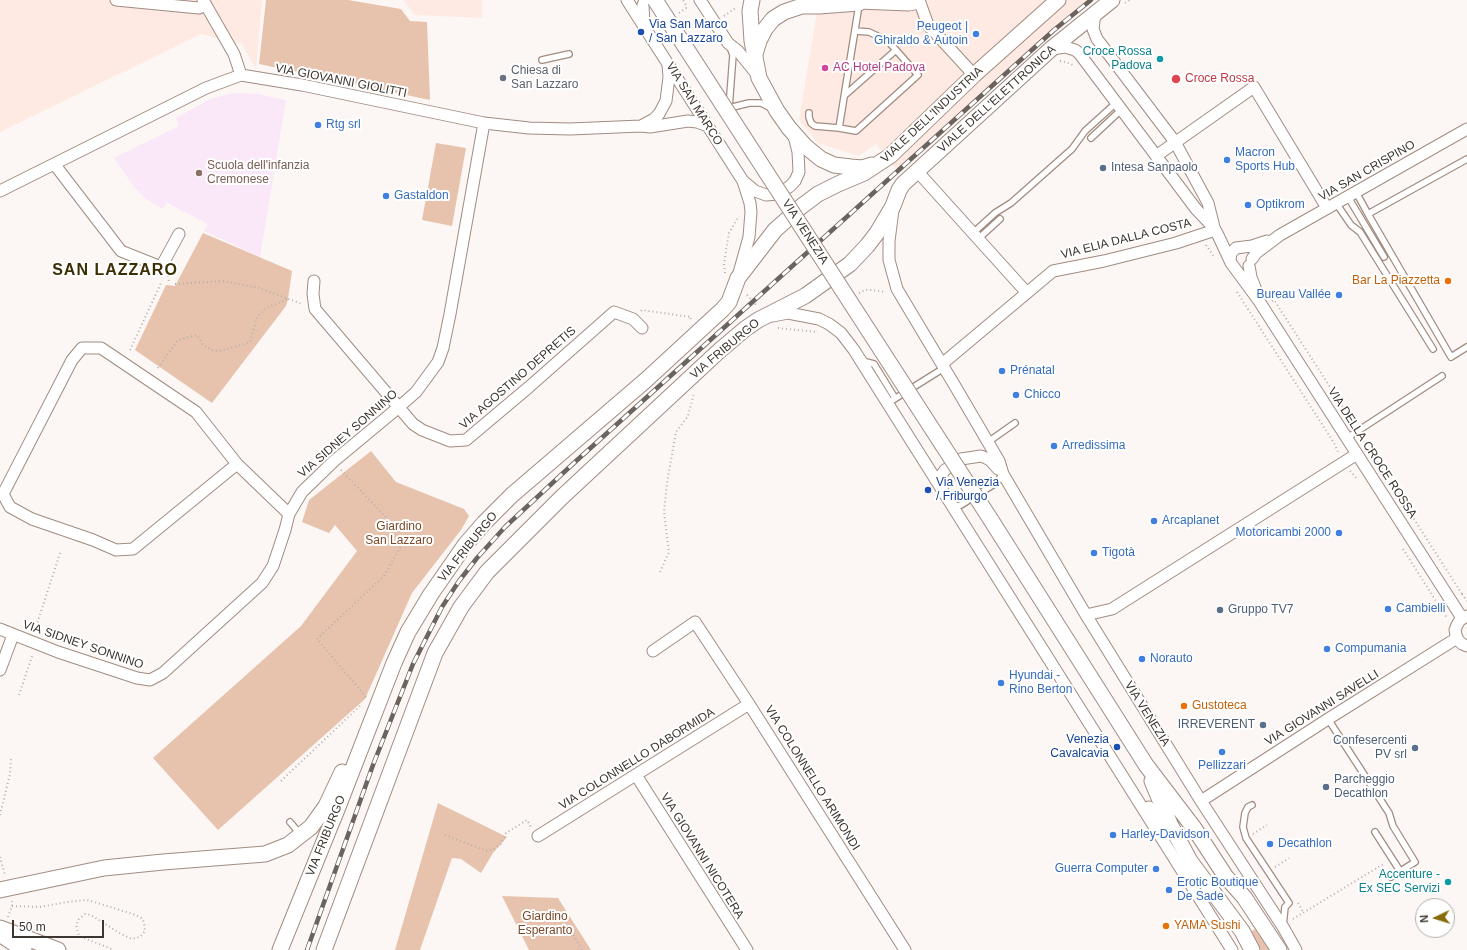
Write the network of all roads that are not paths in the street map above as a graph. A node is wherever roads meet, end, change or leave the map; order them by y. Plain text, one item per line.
1 (116, 0) edge
2 (627, 0) edge
3 (645, 0) edge
4 (700, 0) edge
5 (1058, 0) edge
6 (1112, 0) edge
7 (854, 1) edge
8 (919, 1) edge
9 (659, 2) edge
10 (747, 2) edge
11 (204, 3) edge
12 (1095, 13) junction
13 (644, 28) junction
14 (855, 30) junction
15 (728, 43) junction
16 (1051, 49) junction
17 (896, 50) junction
18 (569, 54) dead end
19 (755, 57) junction
20 (542, 60) dead end
21 (667, 61) junction
22 (241, 75) junction
23 (974, 75) junction
24 (759, 78) junction
25 (845, 95) junction
26 (1119, 106) junction
27 (729, 108) junction
28 (777, 111) junction
29 (809, 113) dead end
30 (484, 123) junction
31 (640, 126) junction
32 (708, 126) junction
33 (839, 128) junction
34 (1467, 129) edge
35 (793, 134) junction
36 (1090, 138) dead end
37 (1175, 142) junction
38 (1156, 156) junction
39 (1467, 159) edge
40 (880, 163) junction
41 (55, 164) junction
42 (917, 170) junction
43 (743, 181) junction
44 (776, 182) dead end
45 (0, 191) edge
46 (1352, 194) junction
47 (893, 206) junction
48 (1332, 206) junction
49 (795, 212) joint
50 (1368, 214) junction
51 (1000, 219) dead end
52 (1216, 231) junction
53 (179, 234) dead end
54 (1280, 235) junction
55 (976, 236) junction
56 (1240, 248) junction
57 (1384, 257) dead end
58 (1250, 263) junction
59 (1233, 264) junction
60 (732, 277) junction
61 (314, 281) dead end
62 (1027, 293) junction
63 (1260, 301) junction
64 (766, 318) junction
65 (642, 328) dead end
66 (1467, 347) edge
67 (1433, 349) dead end
68 (943, 366) junction
69 (1442, 376) dead end
70 (892, 400) junction
71 (399, 408) junction
72 (1016, 423) dead end
73 (1347, 438) junction
74 (988, 442) junction
75 (1357, 454) junction
76 (237, 464) junction
77 (1003, 474) junction
78 (937, 481) junction
79 (954, 507) junction
80 (289, 514) junction
81 (1086, 615) junction
82 (1465, 617) edge
83 (0, 629) edge
84 (13, 635) junction
85 (1457, 638) junction
86 (1467, 646) edge
87 (653, 651) dead end
88 (0, 670) edge
89 (749, 704) junction
90 (372, 717) junction
91 (1328, 719) junction
92 (1146, 765) junction
93 (636, 775) junction
94 (1133, 794) junction
95 (1201, 801) junction
96 (1252, 805) dead end
97 (290, 822) dead end
98 (1375, 832) dead end
99 (301, 835) junction
100 (538, 836) road end
101 (1178, 841) junction
102 (1400, 870) junction
103 (1391, 876) dead end
104 (6, 888) edge
105 (1288, 923) junction
106 (4, 924) edge
107 (0, 935) edge
108 (24, 950) edge
109 (58, 950) edge
110 (280, 950) edge
111 (324, 950) edge
112 (747, 950) edge
113 (905, 950) edge
114 (1232, 950) edge
115 (1252, 950) edge
116 (1280, 950) edge
117 (1296, 950) edge

1 - 11 street
2 - 13 street, VIA SAN MARCO
3 - 13 street
4 - 15 street, VIA SAN MARCO
5 - 23 street, VIALE DELL'INDUSTRIA
6 - 12 street, VIALE DELL'ELETTRONICA
7 - 8 street
7 - 14 lane
7 - 19 street
8 - 23 street
9 - 27 lane
9 - 92 street, VIA VENEZIA, bridge
10 - 19 street
11 - 22 street
12 - 16 street, VIALE DELL'ELETTRONICA
12 - 37 street, VIA DELLA CROCE ROSSA
13 - 21 street, VIA SAN MARCO
14 - 17 lane
14 - 25 lane
15 - 24 street, VIA SAN MARCO
15 - 27 lane
16 - 26 street, VIA DELLA CROCE ROSSA
16 - 42 street, VIALE DELL'ELETTRONICA
17 - 25 lane
17 - 33 lane
18 - 20 lane
19 - 24 street
21 - 31 street, VIA GIOVANNI GIOLITTI
21 - 32 street, VIA SAN MARCO
22 - 30 street, VIA GIOVANNI GIOLITTI
22 - 41 street, VIA GIOVANNI GIOLITTI
23 - 40 street, VIALE DELL'INDUSTRIA
24 - 28 street, VIA SAN MARCO
25 - 33 lane
26 - 36 lane
26 - 38 street, VIA DELLA CROCE ROSSA
26 - 55 lane
27 - 28 lane
27 - 44 lane
28 - 35 street, VIA SAN MARCO
29 - 33 lane
30 - 31 street, VIA GIOVANNI GIOLITTI
30 - 71 street, VIA SIDNEY SONNINO
31 - 32 street, VIA GIOVANNI GIOLITTI
32 - 43 street, VIA SAN MARCO
34 - 46 street, VIA SAN CRISPINO
35 - 40 street, VIA SAN MARCO
35 - 43 street, VIA SAN MARCO
37 - 38 street
37 - 48 street
37 - 52 street, VIA DELLA CROCE ROSSA
38 - 52 street, VIA DELLA CROCE ROSSA
39 - 50 lane
40 - 49 street, VIALE DELL'INDUSTRIA
41 - 45 street, VIA GIOVANNI GIOLITTI
41 - 53 street
42 - 47 street, VIALE DELL'ELETTRONICA
42 - 55 street
43 - 60 street, VIA SAN MARCO
46 - 48 street, VIA SAN CRISPINO
46 - 50 lane
46 - 57 lane
47 - 64 street, VIA FRIBURGO
47 - 68 street, VIA VENEZIA
48 - 54 street, VIA SAN CRISPINO
48 - 67 lane
49 - 60 street, VIA FRIBURGO
50 - 66 lane
51 - 55 lane
52 - 56 street, VIA DELLA CROCE ROSSA
52 - 59 street, VIA DELLA CROCE ROSSA
52 - 62 street, VIA ELIA DALLA COSTA
54 - 56 street, VIA SAN CRISPINO
54 - 58 street, VIA SAN CRISPINO
55 - 62 street
56 - 58 street
56 - 59 street
58 - 59 street
58 - 63 street, VIA DELLA CROCE ROSSA
59 - 63 street, VIA DELLA CROCE ROSSA
60 - 90 street, VIA FRIBURGO
61 - 71 street, VIA AGOSTINO DEPRETIS
62 - 68 street, VIA ELIA DALLA COSTA
63 - 73 street, VIA DELLA CROCE ROSSA
64 - 70 street, VIA VENEZIA
64 - 111 street, VIA FRIBURGO
65 - 71 street, VIA AGOSTINO DEPRETIS
68 - 70 lane
68 - 74 street, VIA VENEZIA
69 - 73 lane
70 - 78 street, VIA VENEZIA
71 - 80 street, VIA SIDNEY SONNINO
72 - 74 lane
73 - 75 street, VIA DELLA CROCE ROSSA
74 - 77 street, VIA VENEZIA
75 - 81 street
75 - 82 street, VIA DELLA CROCE ROSSA
76 - 76 street
76 - 80 street
77 - 78 street, VIA VENEZIA
77 - 79 lane
77 - 81 street, VIA VENEZIA
78 - 79 street, VIA VENEZIA
79 - 94 street, VIA VENEZIA
80 - 84 street, VIA SIDNEY SONNINO
81 - 95 street, VIA VENEZIA
82 - 85 street, VIA DELLA CROCE ROSSA
83 - 84 street, VIA SIDNEY SONNINO
84 - 88 street
85 - 86 street
85 - 91 street, VIA GIOVANNI SAVELLI
87 - 89 street, VIA COLONNELLO ARIMONDI
89 - 93 street, VIA COLONNELLO DABORMIDA
89 - 113 street, VIA COLONNELLO ARIMONDI
90 - 99 street
90 - 110 street, VIA FRIBURGO
91 - 95 street, VIA GIOVANNI SAVELLI
91 - 102 lane
92 - 101 street, VIA VENEZIA
92 - 116 street, VIA VENEZIA
93 - 100 street, VIA COLONNELLO DABORMIDA
93 - 112 street, VIA GIOVANNI NICOTERA
94 - 101 street, VIA VENEZIA
94 - 114 street, VIA VENEZIA
95 - 105 street, VIA VENEZIA
96 - 105 lane
97 - 99 lane
98 - 102 lane
99 - 104 street
101 - 115 street, VIA VENEZIA
102 - 103 lane
105 - 117 street, VIA VENEZIA
106 - 109 street
107 - 108 street

